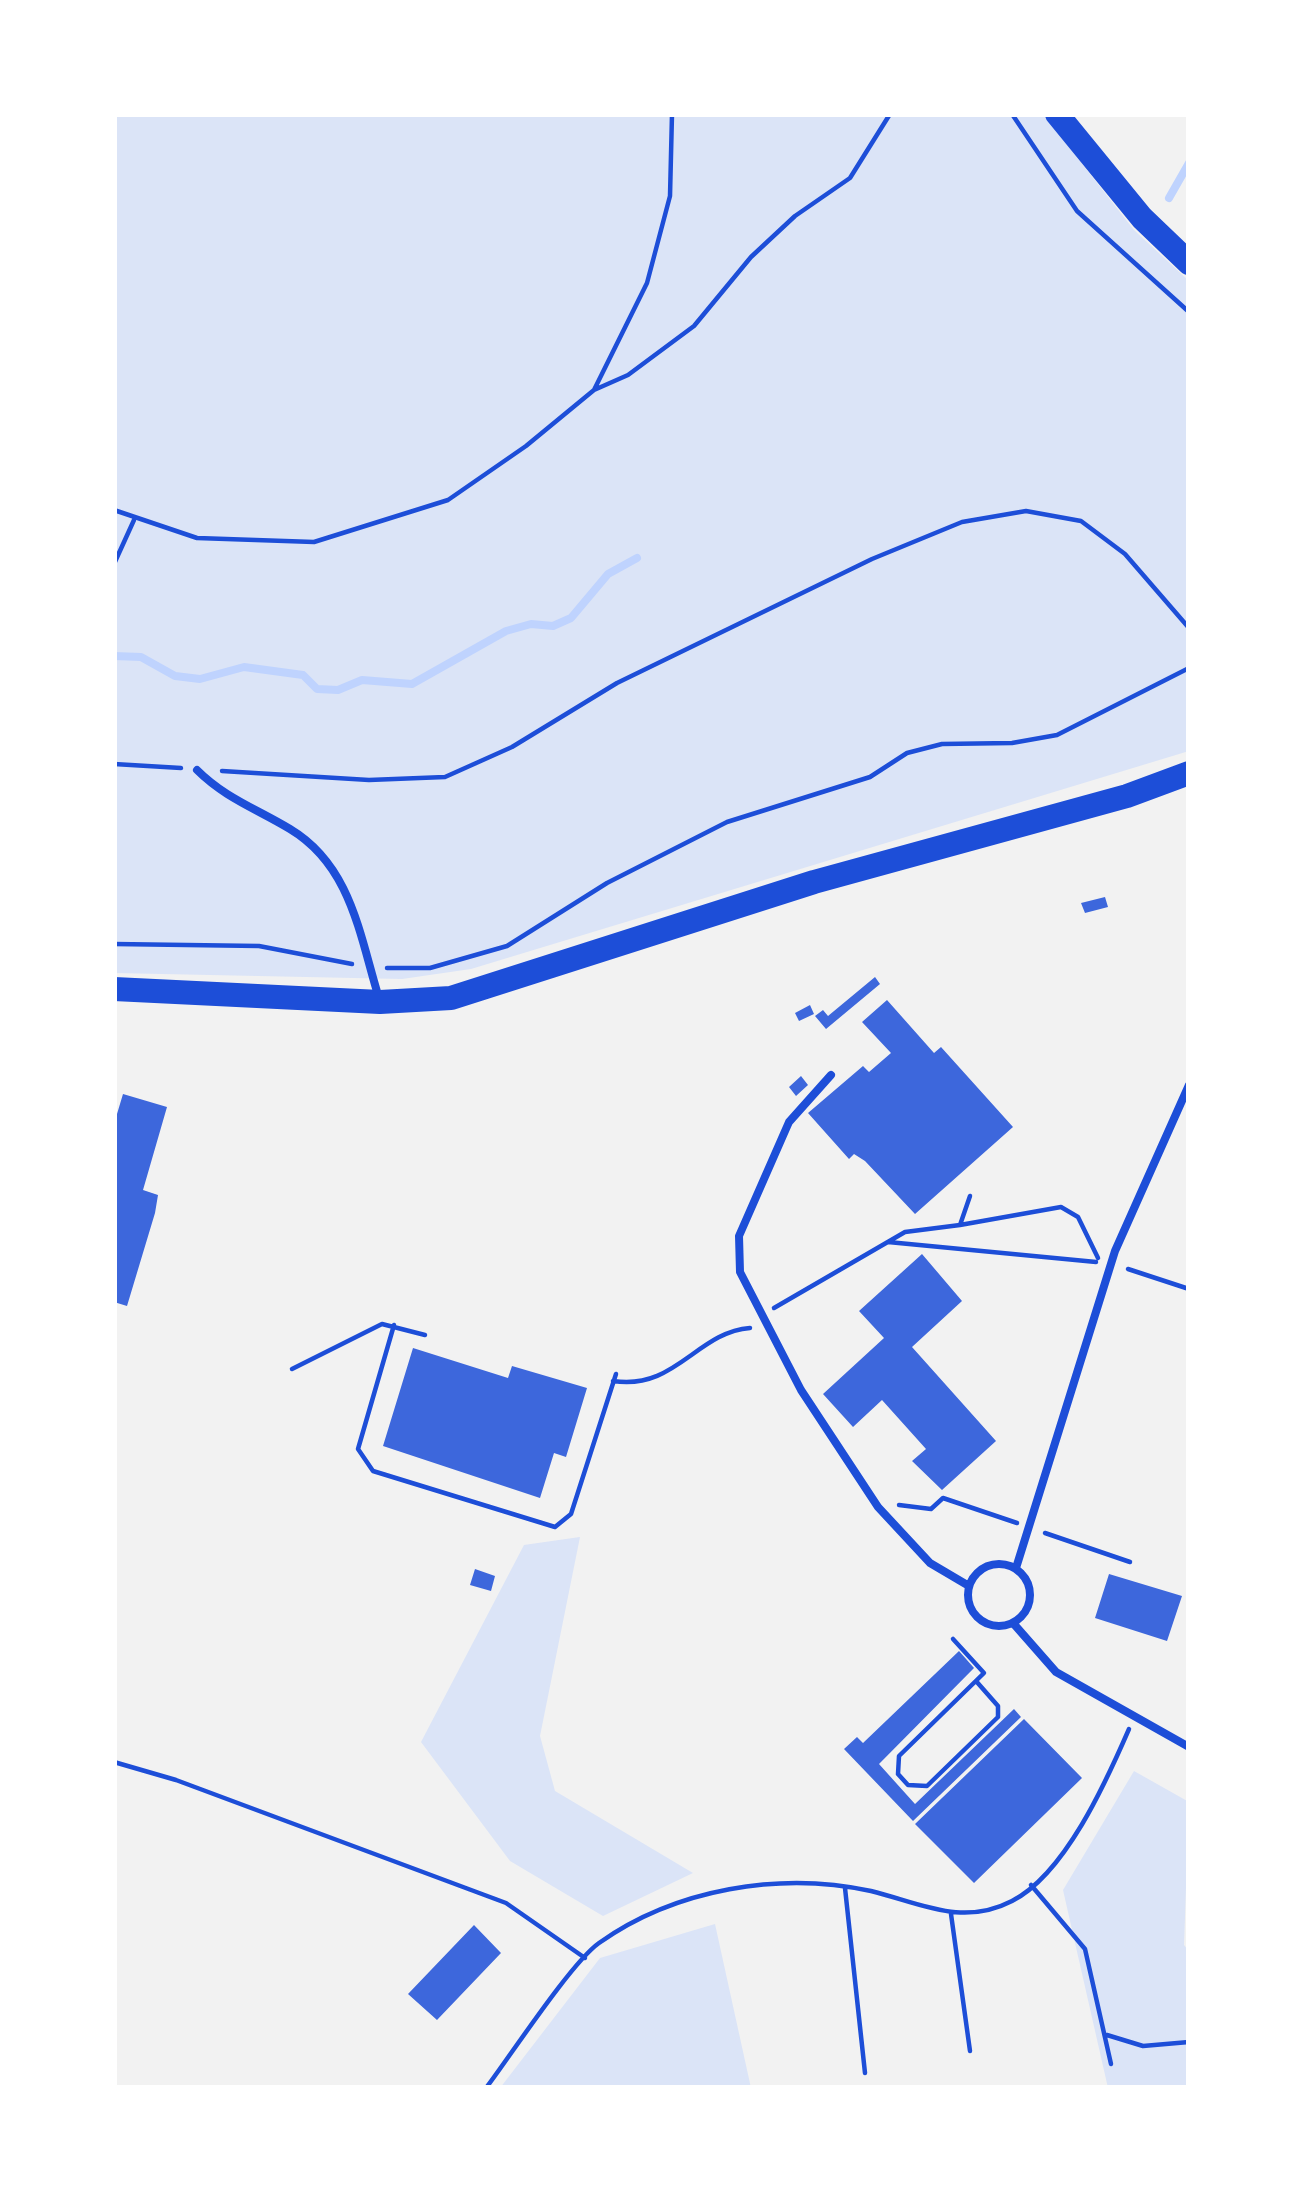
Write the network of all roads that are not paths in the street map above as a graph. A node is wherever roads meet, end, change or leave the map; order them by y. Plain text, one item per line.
1 (1057, 114) edge
2 (1189, 263) edge
3 (197, 770) road end
4 (1189, 773) edge
5 (114, 989) edge
6 (380, 1002) junction
7 (831, 1075) dead end
8 (1189, 1084) edge
9 (1016, 1568) junction
10 (969, 1586) junction
11 (1013, 1623) junction
12 (1189, 1747) edge

1 - 2 main road
3 - 6 lane
4 - 6 main road
5 - 6 main road
7 - 10 lane
8 - 9 lane
9 - 10 lane
9 - 11 lane
10 - 11 lane
11 - 12 lane

